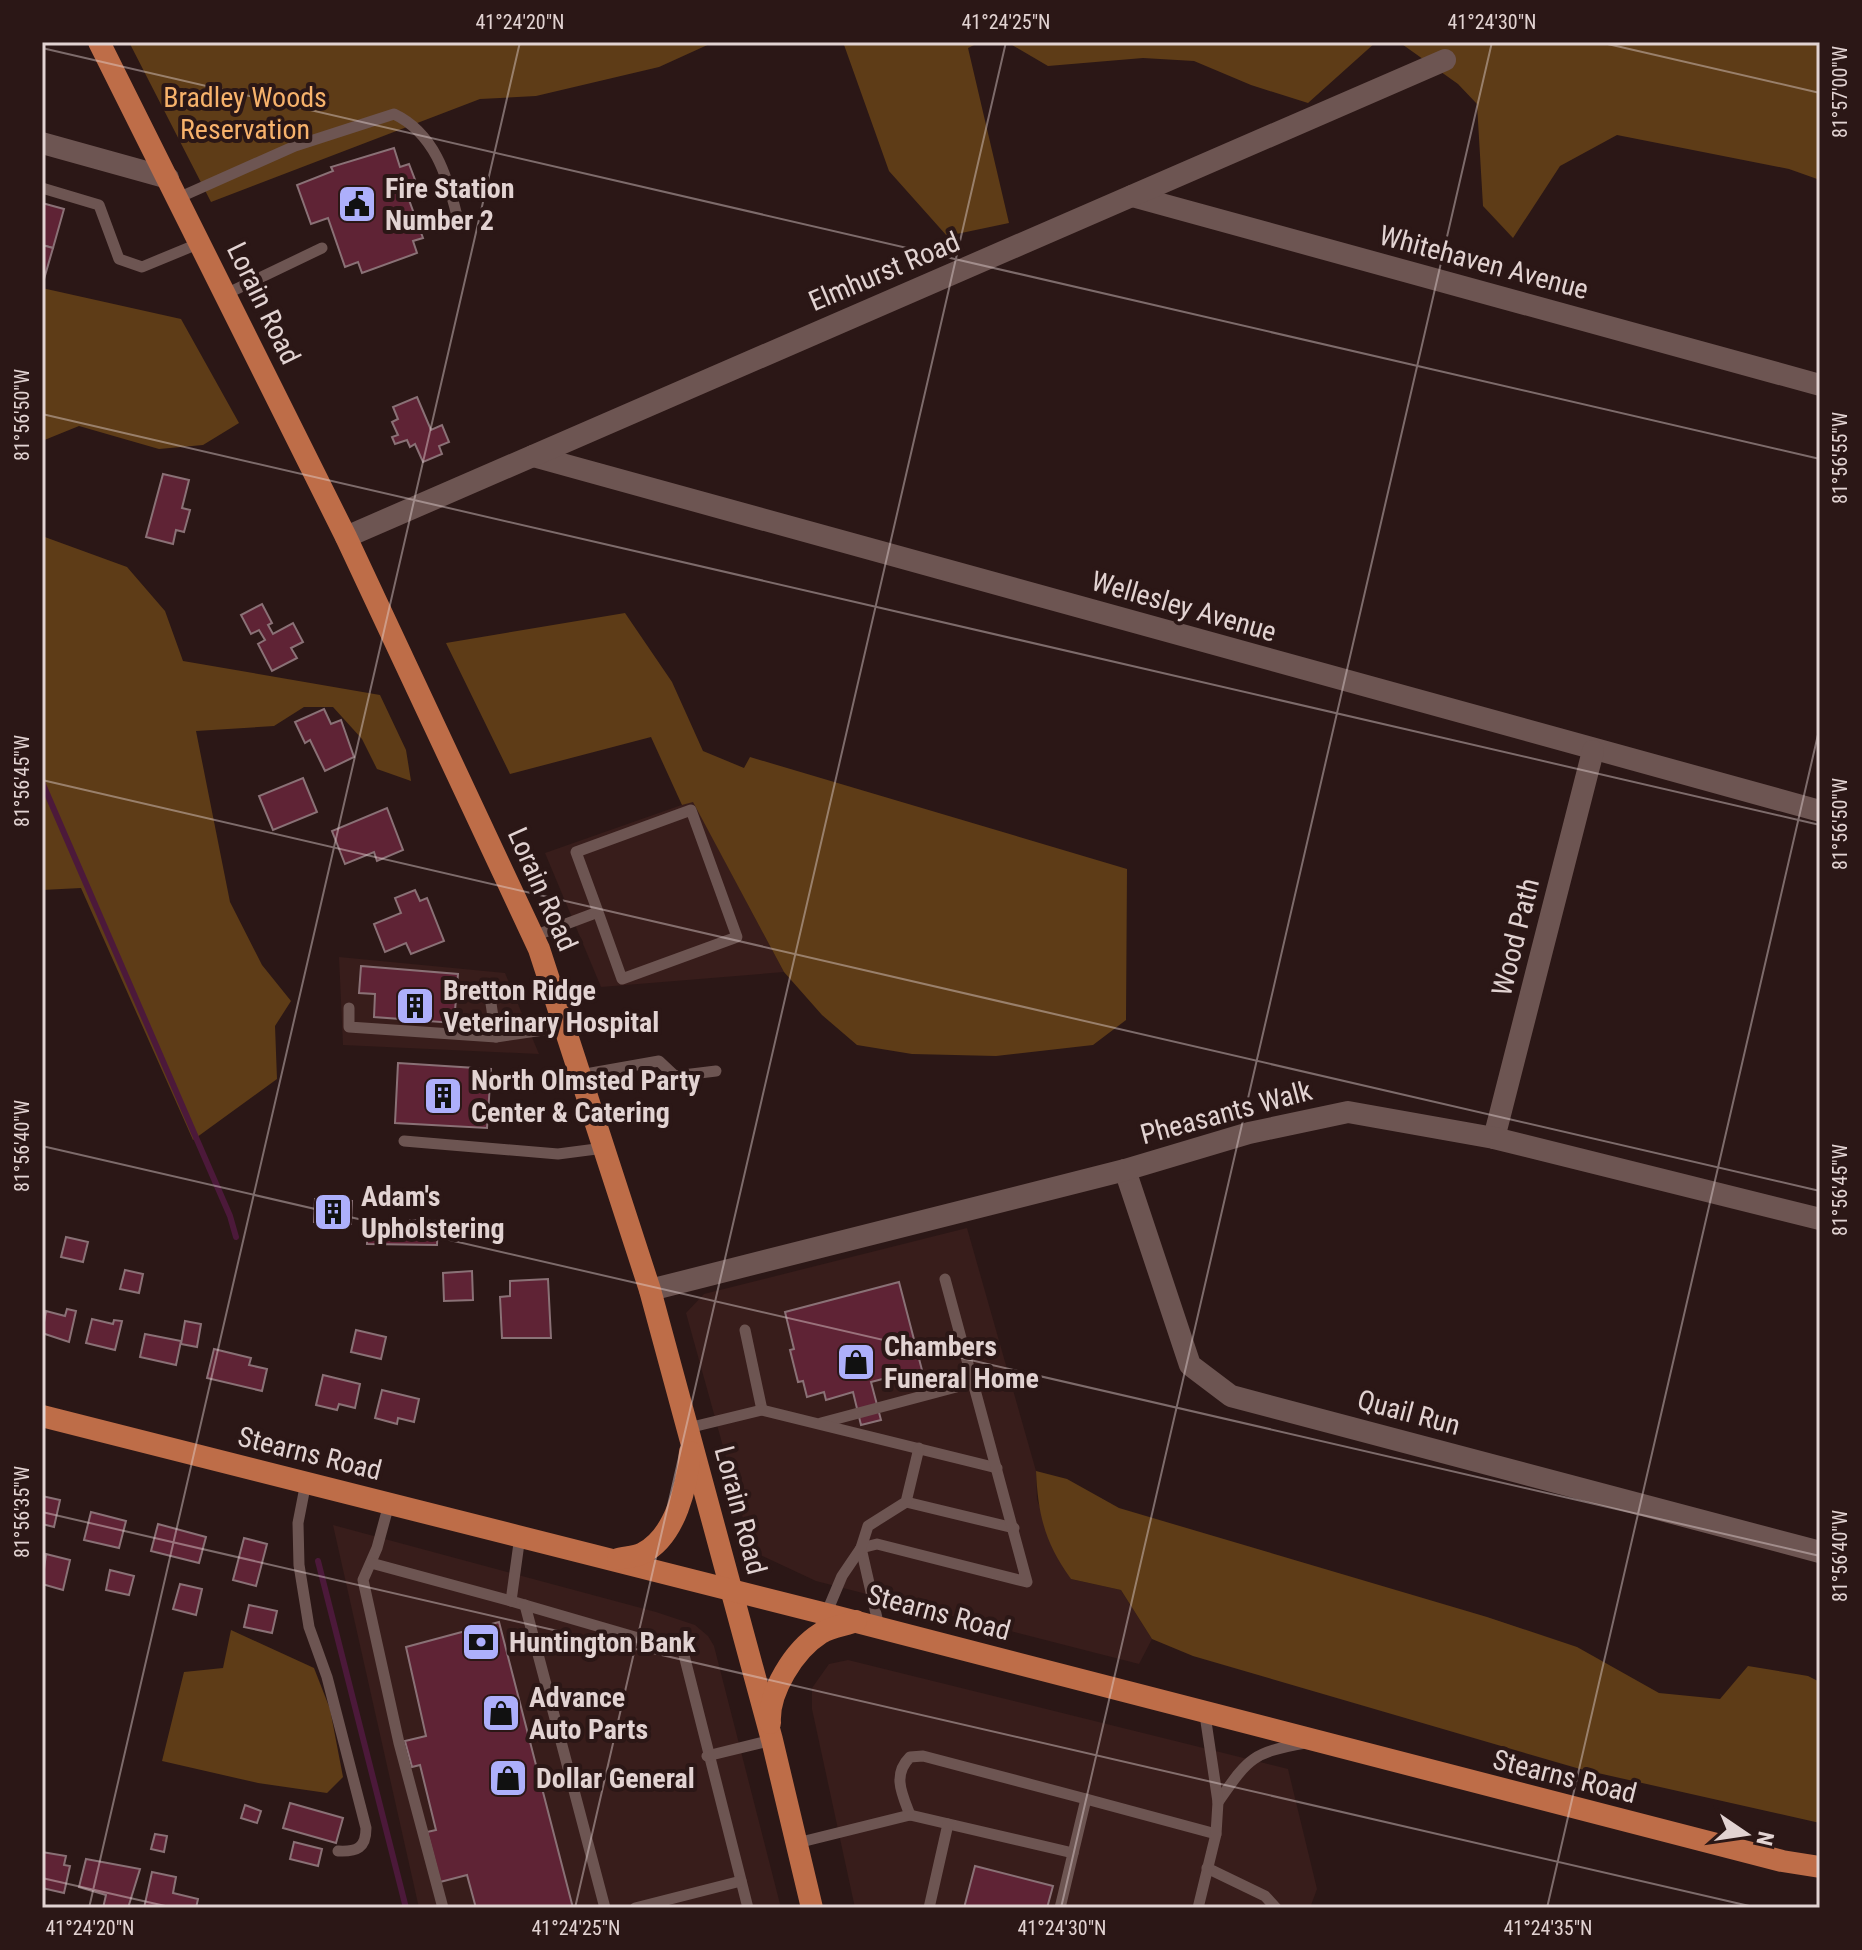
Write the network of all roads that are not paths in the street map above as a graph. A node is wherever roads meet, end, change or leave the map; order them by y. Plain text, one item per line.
1 (99, 42) edge
2 (1445, 60) dead end
3 (42, 143) edge
4 (42, 188) edge
5 (173, 188) junction
6 (1132, 196) junction
7 (457, 216) dead end
8 (200, 243) junction
9 (322, 248) dead end
10 (226, 294) junction
11 (1820, 385) edge
12 (533, 456) junction
13 (346, 537) junction
14 (1593, 751) junction
15 (1820, 811) edge
16 (598, 912) junction
17 (534, 936) junction
18 (489, 990) dead end
19 (349, 1008) dead end
20 (564, 1027) junction
21 (496, 1037) junction
22 (716, 1071) dead end
23 (580, 1075) junction
24 (1494, 1138) junction
25 (404, 1141) dead end
26 (604, 1148) junction
27 (1125, 1170) junction
28 (1820, 1219) edge
29 (945, 1279) dead end
30 (650, 1290) junction
31 (745, 1330) dead end
32 (975, 1382) junction
33 (762, 1410) junction
34 (42, 1416) edge
35 (819, 1424) junction
36 (689, 1434) junction
37 (919, 1448) junction
38 (997, 1468) junction
39 (306, 1482) junction
40 (906, 1502) junction
41 (389, 1504) junction
42 (1014, 1528) junction
43 (520, 1536) junction
44 (861, 1548) junction
45 (1820, 1552) edge
46 (613, 1560) junction
47 (371, 1563) junction
48 (732, 1590) junction
49 (511, 1601) junction
50 (525, 1605) junction
51 (826, 1614) junction
52 (856, 1621) junction
53 (879, 1627) junction
54 (1205, 1715) junction
55 (772, 1740) junction
56 (1311, 1742) junction
57 (707, 1756) junction
58 (1086, 1799) junction
59 (1218, 1802) junction
60 (910, 1815) junction
61 (948, 1824) junction
62 (1216, 1834) junction
63 (797, 1843) junction
64 (338, 1851) dead end
65 (1073, 1853) junction
66 (1820, 1867) edge
67 (1207, 1868) junction
68 (741, 1881) junction
69 (654, 1906) edge
70 (443, 1908) edge
71 (605, 1908) edge
72 (635, 1908) edge
73 (748, 1908) edge
74 (812, 1908) edge
75 (929, 1908) edge
76 (1060, 1908) edge
77 (1198, 1908) edge
78 (1276, 1908) edge

1 - 5 main road, Lorain Road
2 - 6 street, Elmhurst Road
3 - 5 street
4 - 8 lane
5 - 7 lane
5 - 8 main road, Lorain Road
6 - 11 street, Whitehaven Avenue
6 - 12 street, Elmhurst Road
8 - 10 main road, Lorain Road
9 - 10 lane
10 - 13 main road, Lorain Road
12 - 13 street, Elmhurst Road
12 - 14 street, Wellesley Avenue
13 - 17 main road, Lorain Road
14 - 15 street, Wellesley Avenue
14 - 24 street, Wood Path
16 - 16 lane
16 - 17 lane
17 - 20 main road, Lorain Road
18 - 21 lane
19 - 21 lane
20 - 21 lane
20 - 23 main road, Lorain Road
22 - 23 lane
23 - 26 main road, Lorain Road
24 - 27 street, Pheasants Walk
24 - 28 street, Pheasants Walk
25 - 26 lane
26 - 30 main road, Lorain Road
27 - 30 street, Pheasants Walk
27 - 45 street, Quail Run
29 - 32 lane
30 - 36 main road, Lorain Road
31 - 33 lane
32 - 35 lane
32 - 38 lane
33 - 35 lane
33 - 36 lane
34 - 39 main road, Stearns Road
35 - 37 lane
36 - 46 main road
36 - 48 main road, Lorain Road
37 - 38 lane
37 - 40 lane
38 - 42 lane
39 - 41 main road, Stearns Road
39 - 64 lane
40 - 42 lane
40 - 44 lane
41 - 43 main road, Stearns Road
41 - 47 lane
42 - 44 lane
43 - 46 main road, Stearns Road
43 - 49 lane
44 - 51 lane
44 - 53 lane
46 - 48 main road, Stearns Road
47 - 49 lane
47 - 70 lane
48 - 51 main road, Stearns Road
48 - 55 main road, Lorain Road
49 - 50 lane
50 - 57 lane
50 - 71 lane
51 - 52 main road, Stearns Road
52 - 53 main road, Stearns Road
52 - 55 main road
53 - 54 main road, Stearns Road
54 - 56 main road, Stearns Road
54 - 59 lane
55 - 57 lane
55 - 63 main road, Lorain Road
56 - 59 lane
56 - 66 main road, Stearns Road
57 - 68 lane
58 - 60 lane
58 - 62 lane
58 - 65 lane
59 - 62 lane
60 - 61 lane
60 - 63 lane
61 - 65 lane
61 - 75 lane
62 - 67 lane
63 - 74 main road, Lorain Road
65 - 76 lane
67 - 77 lane
67 - 78 lane
68 - 69 lane
68 - 73 lane
69 - 72 lane

